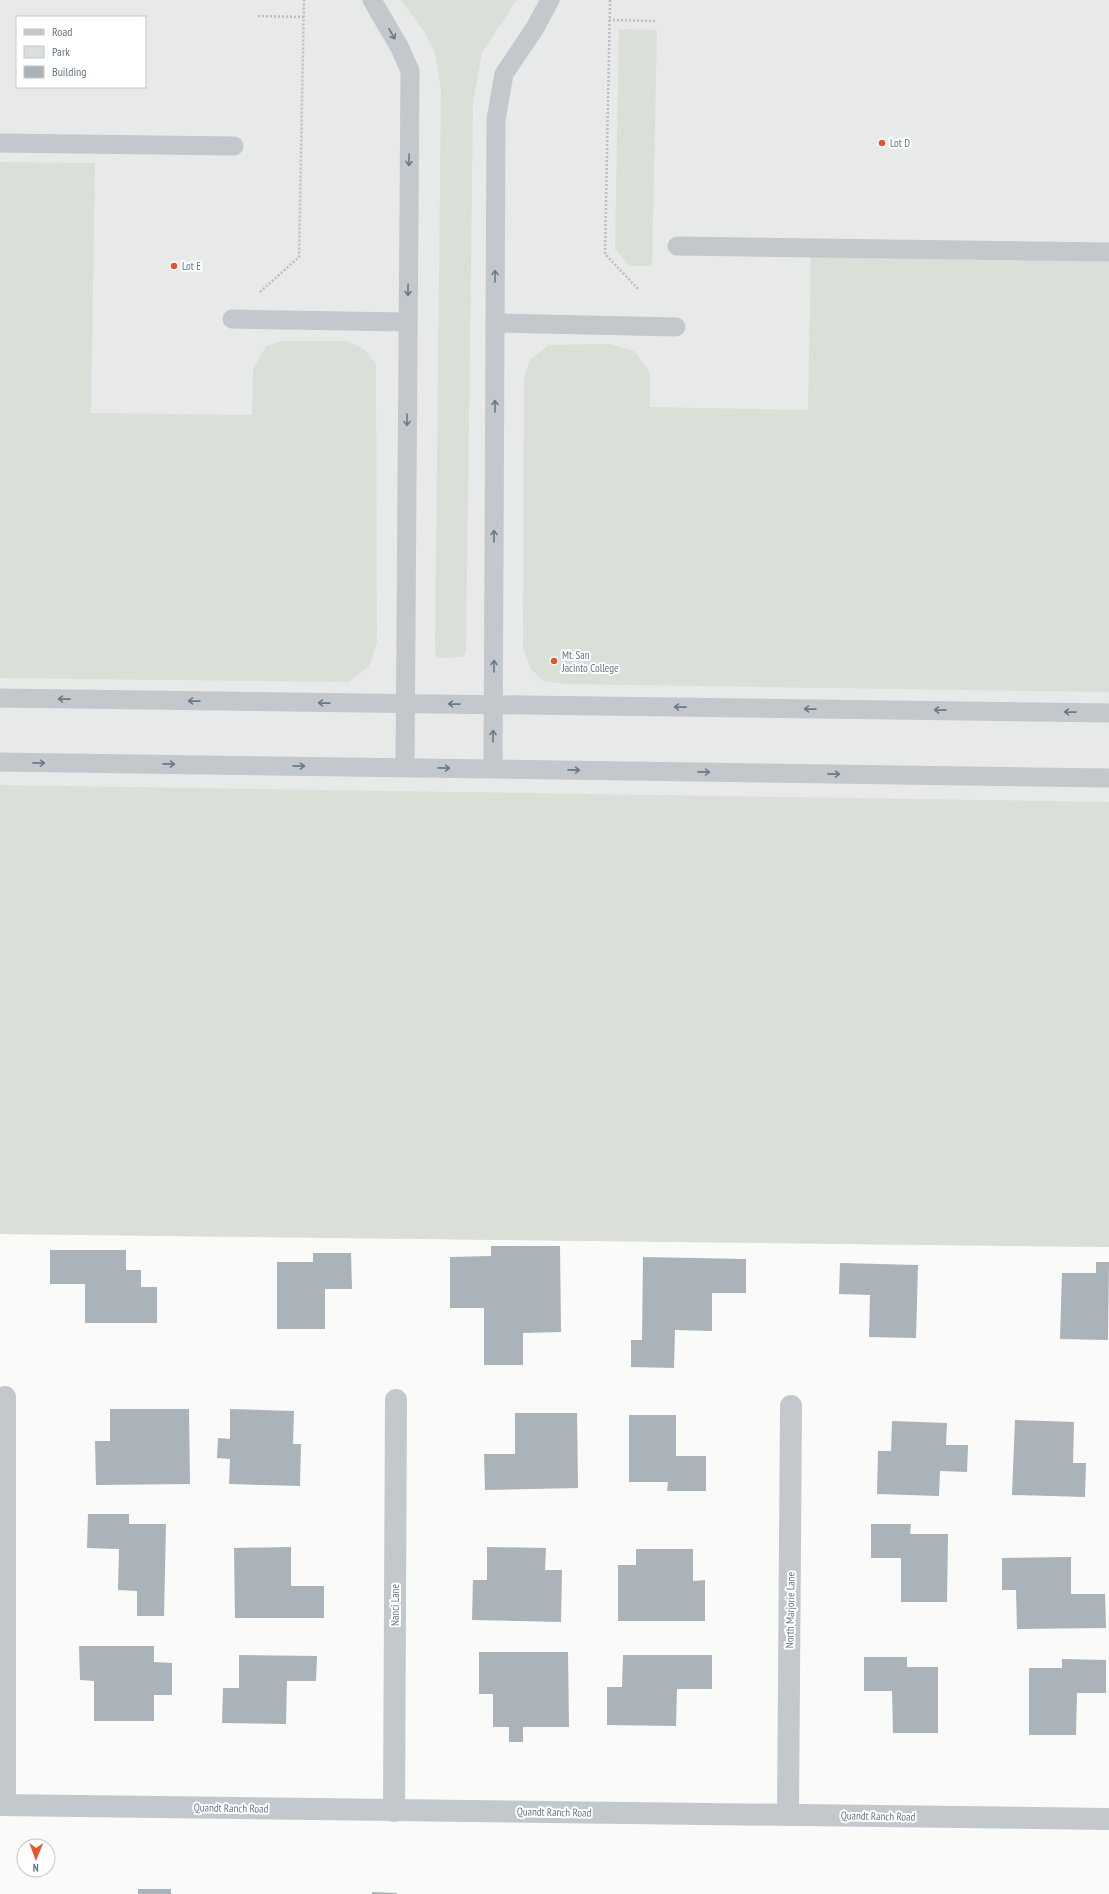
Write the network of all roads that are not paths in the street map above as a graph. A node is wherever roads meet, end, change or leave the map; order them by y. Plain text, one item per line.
1 (372, 0) edge
2 (550, 0) edge
3 (0, 143) edge
4 (234, 146) dead end
5 (677, 246) dead end
6 (1109, 252) edge
7 (232, 319) road end
8 (408, 322) junction
9 (495, 323) junction
10 (676, 327) dead end
11 (0, 698) edge
12 (405, 704) junction
13 (493, 704) junction
14 (1109, 713) edge
15 (0, 762) edge
16 (405, 767) junction
17 (493, 768) junction
18 (1109, 778) edge
19 (5, 1397) dead end
20 (396, 1400) dead end
21 (792, 1406) dead end
22 (2, 1805) edge
23 (394, 1811) junction
24 (788, 1815) junction
25 (1109, 1819) edge

1 -> 8 lane
9 -> 2 lane
3 - 4 lane
5 - 6 lane
7 - 8 lane
8 -> 12 lane
9 - 10 lane
13 -> 9 lane
12 -> 11 lane
13 -> 12 lane
12 - 16 lane
14 -> 13 lane
17 -> 13 lane
15 -> 16 lane
16 -> 17 lane
17 -> 18 lane
19 - 22 street
20 - 23 street, Nanci Lane
21 - 24 street, North Marjorie Lane
22 - 23 street, Quandt Ranch Road
23 - 24 street, Quandt Ranch Road
24 - 25 street, Quandt Ranch Road

